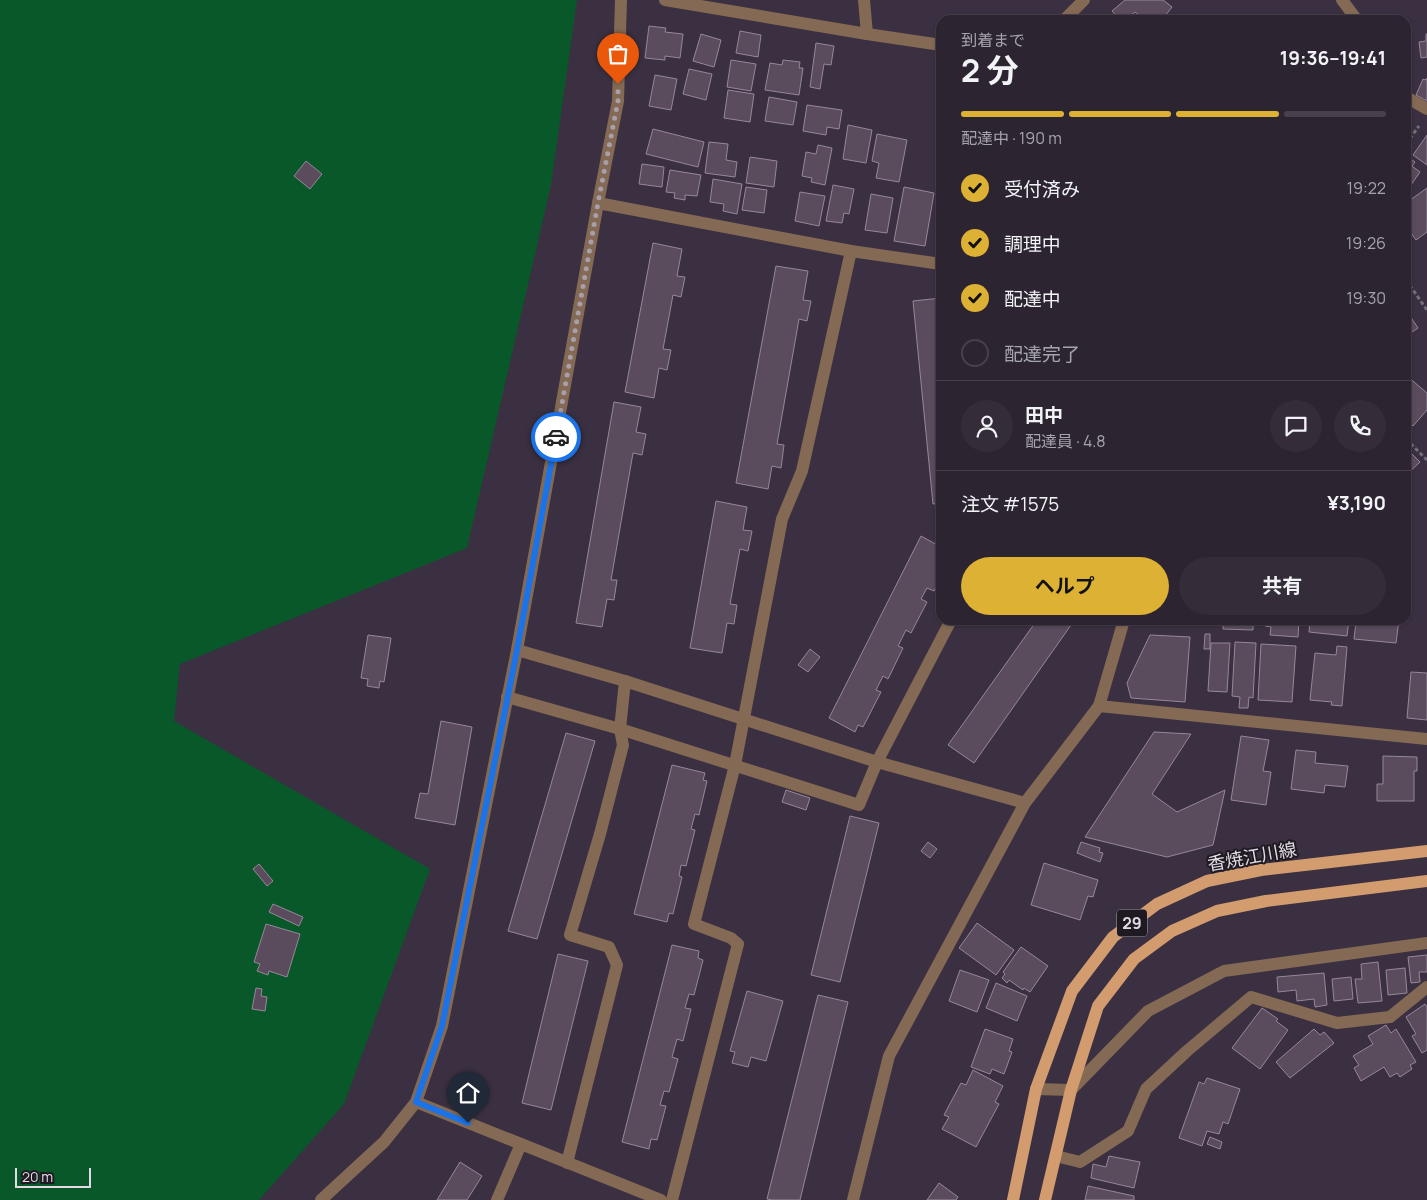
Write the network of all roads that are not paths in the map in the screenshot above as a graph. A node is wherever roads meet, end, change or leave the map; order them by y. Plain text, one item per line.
1 (621, 0) edge
2 (664, 0) edge
3 (864, 0) edge
4 (1084, 0) edge
5 (1342, 0) edge
6 (730, 6) edge
7 (1069, 15) edge
8 (1353, 15) edge
9 (866, 34) junction
10 (936, 45) edge
11 (1411, 100) edge
12 (1427, 109) edge
13 (598, 203) junction
14 (851, 251) junction
15 (936, 263) edge
16 (947, 625) edge
17 (1123, 625) edge
18 (517, 650) junction
19 (624, 681) junction
20 (507, 697) junction
21 (1099, 706) junction
22 (744, 720) junction
23 (620, 729) junction
24 (1427, 739) edge
25 (876, 762) junction
26 (735, 765) junction
27 (1025, 803) junction
28 (1427, 851) edge
29 (1427, 881) edge
30 (1427, 943) edge
31 (1427, 986) edge
32 (1036, 1089) junction
33 (1070, 1090) junction
34 (416, 1102) junction
35 (521, 1144) junction
36 (1056, 1156) junction
37 (567, 1163) junction
38 (636, 1196) edge
39 (321, 1200) edge
40 (497, 1200) edge
41 (660, 1200) edge
42 (672, 1200) edge
43 (853, 1200) edge
44 (1013, 1200) edge
45 (1046, 1200) edge

1 - 13 street
2 - 6 street
3 - 9 street
4 - 7 street
5 - 8 street
6 - 9 street
9 - 10 street
11 - 12 street
13 - 14 street
13 - 18 street
14 - 15 street
14 - 22 street
16 - 25 street
17 - 21 street
18 - 19 street
18 - 20 street
19 - 22 street
19 - 23 street
20 - 23 street
20 - 34 street
21 - 24 street
21 - 27 street
22 - 25 street
22 - 26 street
23 - 26 street
23 - 37 street
25 - 26 street
25 - 27 street
26 - 42 street
27 - 43 street
28 - 32 main road, 香焼江川線 / 29
29 - 33 main road, 29
30 - 33 street
31 - 36 street
32 - 33 street
32 - 44 main road, 香焼江川線 / 29
33 - 36 main road, 29
34 - 35 street
34 - 39 street
35 - 37 street
35 - 40 street
36 - 45 main road, 29
37 - 38 street
38 - 41 street

